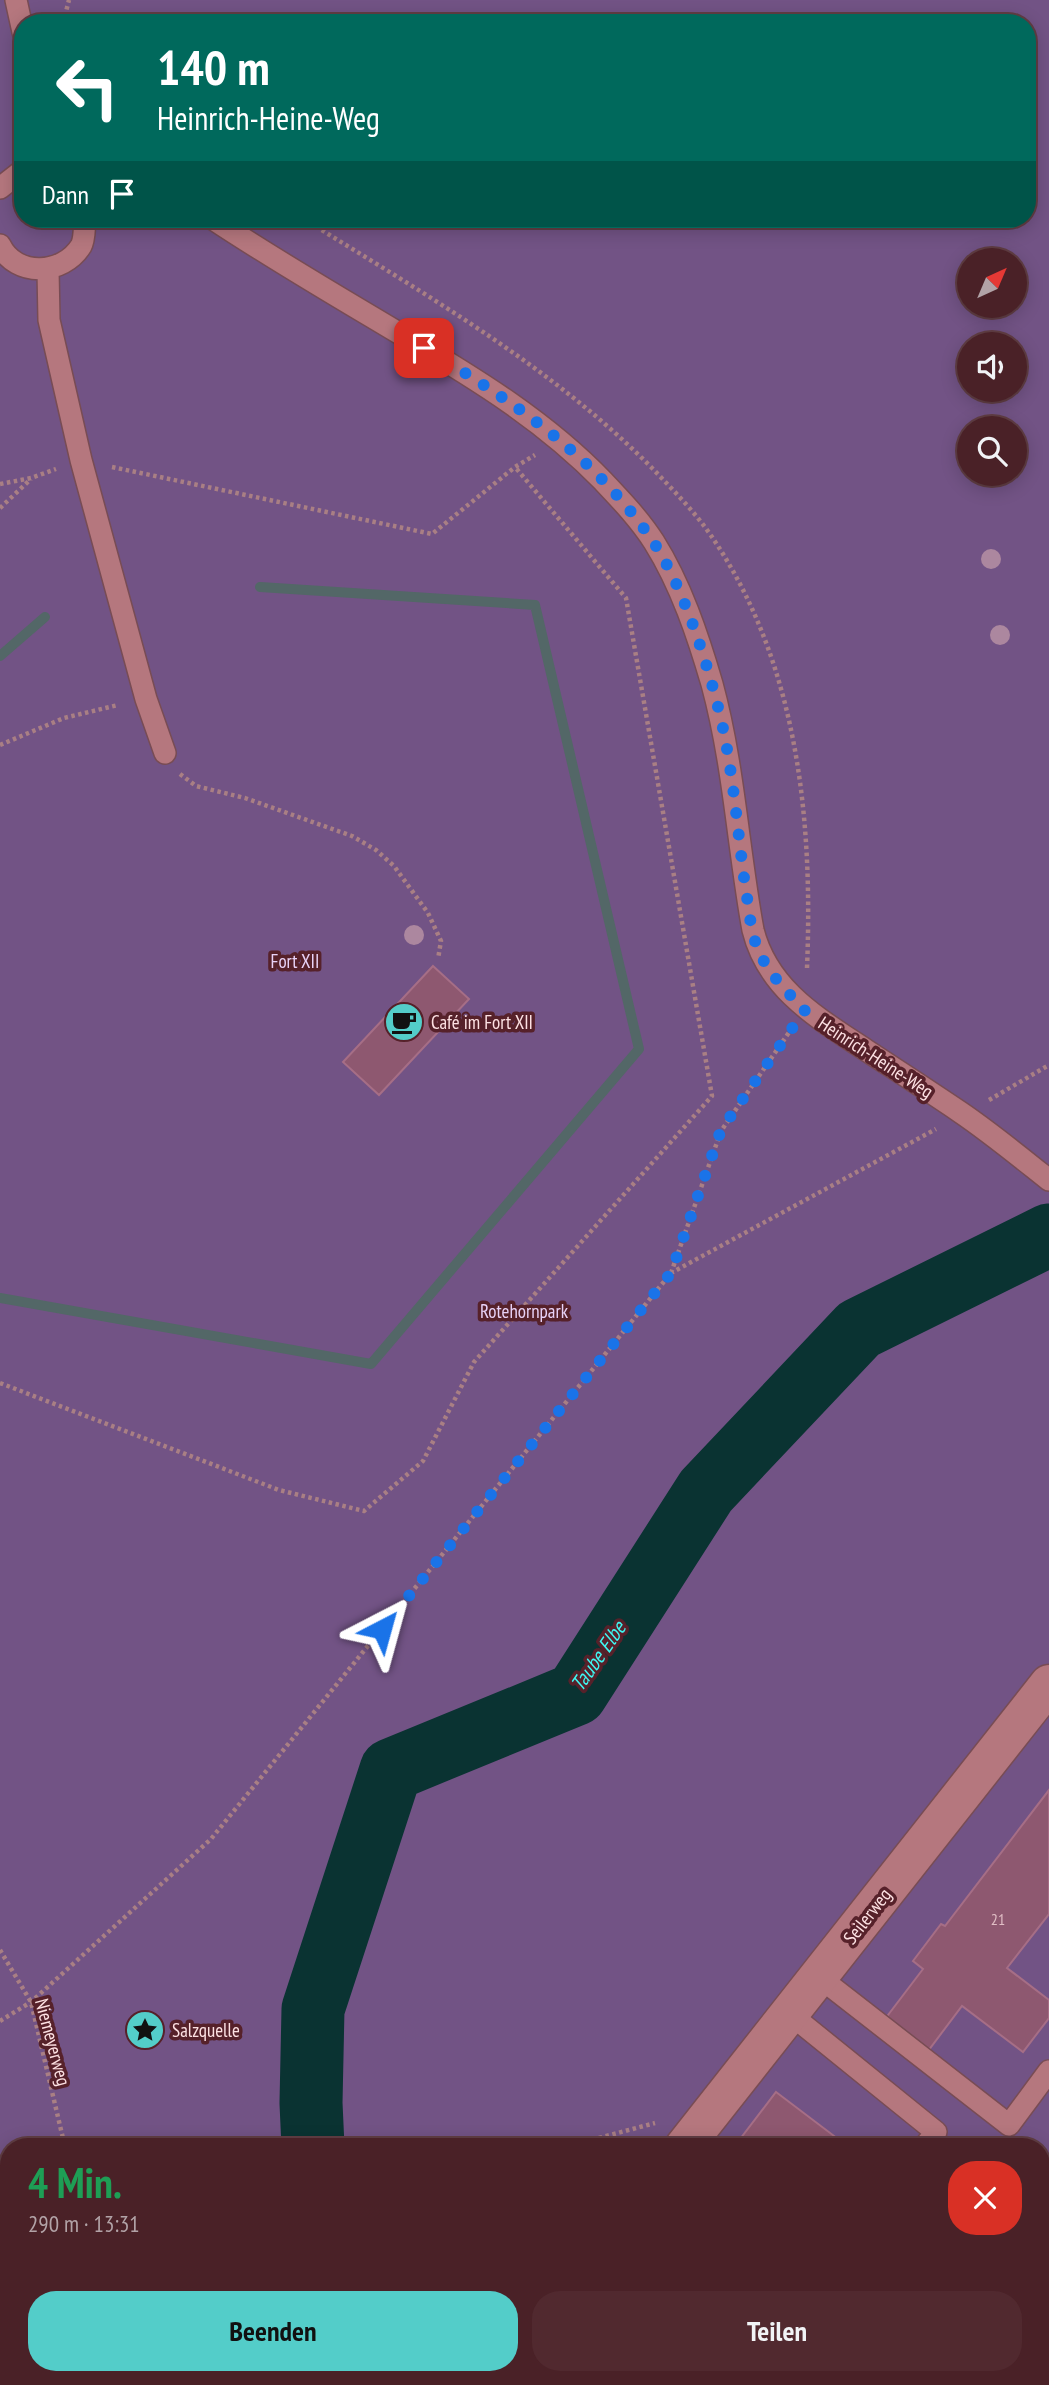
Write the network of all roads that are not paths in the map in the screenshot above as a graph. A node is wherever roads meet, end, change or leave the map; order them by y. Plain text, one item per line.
1 (14, 177) edge
2 (0, 188) edge
3 (84, 228) edge
4 (227, 228) edge
5 (0, 245) edge
6 (48, 270) junction
7 (165, 753) road end
8 (1049, 1180) edge
9 (1049, 1684) edge
10 (819, 1977) junction
11 (790, 2014) junction
12 (1049, 2071) edge
13 (691, 2138) edge
14 (931, 2138) edge

1 - 2 lane
3 - 6 lane
4 - 8 lane, Heinrich-Heine-Weg
5 - 6 lane
6 - 7 lane
9 - 10 street, Seilerweg
10 - 11 street, Seilerweg
10 - 12 lane
11 - 13 street, Seilerweg
11 - 14 lane

